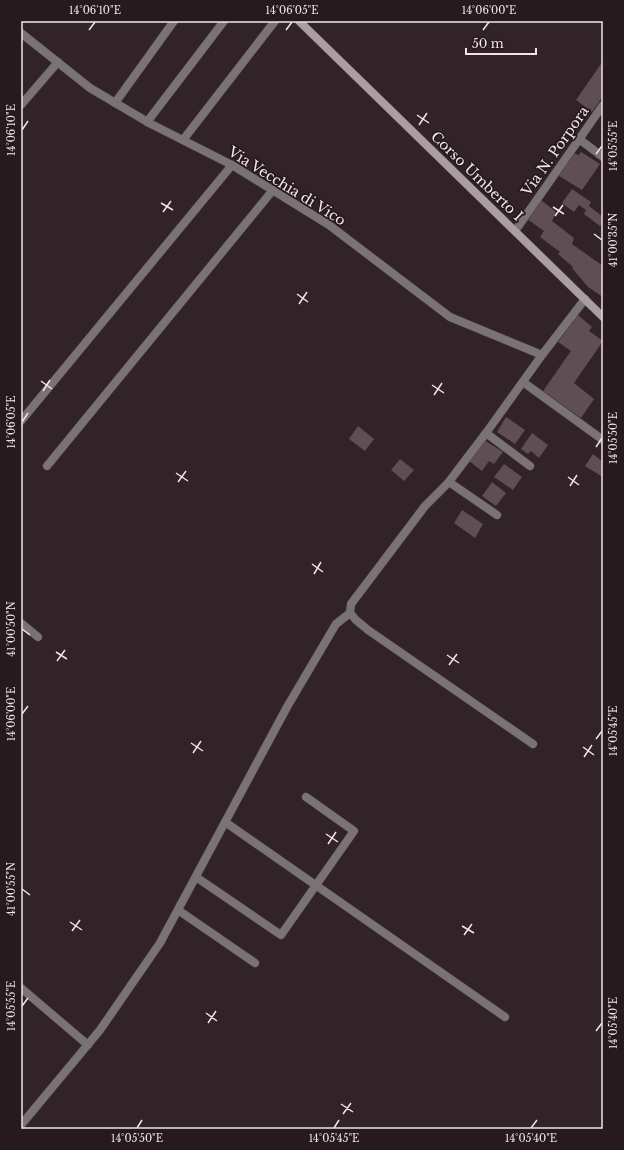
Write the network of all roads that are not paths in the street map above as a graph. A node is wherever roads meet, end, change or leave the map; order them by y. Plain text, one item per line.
1 (174, 21) edge
2 (224, 21) edge
3 (275, 21) edge
4 (299, 21) edge
5 (21, 33) edge
6 (58, 62) junction
7 (115, 103) junction
8 (21, 105) edge
9 (603, 106) edge
10 (147, 122) junction
11 (579, 139) junction
12 (183, 140) junction
13 (603, 157) edge
14 (232, 165) junction
15 (273, 190) junction
16 (515, 231) junction
17 (585, 299) junction
18 (603, 317) edge
19 (542, 355) junction
20 (523, 382) junction
21 (21, 421) edge
22 (486, 433) junction
23 (603, 440) edge
24 (47, 466) dead end
25 (530, 466) dead end
26 (448, 482) junction
27 (497, 515) dead end
28 (350, 613) junction
29 (21, 623) edge
30 (38, 637) dead end
31 (533, 744) dead end
32 (306, 797) dead end
33 (225, 822) junction
34 (196, 877) junction
35 (316, 886) junction
36 (178, 910) junction
37 (255, 963) dead end
38 (21, 988) edge
39 (505, 1018) dead end
40 (88, 1045) junction
41 (21, 1125) edge

1 - 7 street
2 - 10 street
3 - 12 street
4 - 16 main road, Corso Umberto I
5 - 6 street, Via Vecchia di Vico
6 - 7 street, Via Vecchia di Vico
6 - 8 street
7 - 10 street, Via Vecchia di Vico
9 - 11 street, Via N. Porpora
10 - 12 street, Via Vecchia di Vico
11 - 13 street
11 - 16 street, Via N. Porpora
12 - 14 street, Via Vecchia di Vico
14 - 15 street, Via Vecchia di Vico
14 - 21 street
15 - 19 street, Via Vecchia di Vico
15 - 24 street
16 - 17 main road, Corso Umberto I
17 - 18 main road, Corso Umberto I
17 - 19 street
19 - 20 street
20 - 22 street
20 - 23 street
22 - 25 street
22 - 26 street
26 - 27 street
26 - 28 street
28 - 31 street
28 - 33 street
29 - 30 street
32 - 35 street
33 - 34 street
33 - 35 street
34 - 35 street
34 - 36 street
35 - 39 street
36 - 37 street
36 - 40 street
38 - 40 street
40 - 41 street

